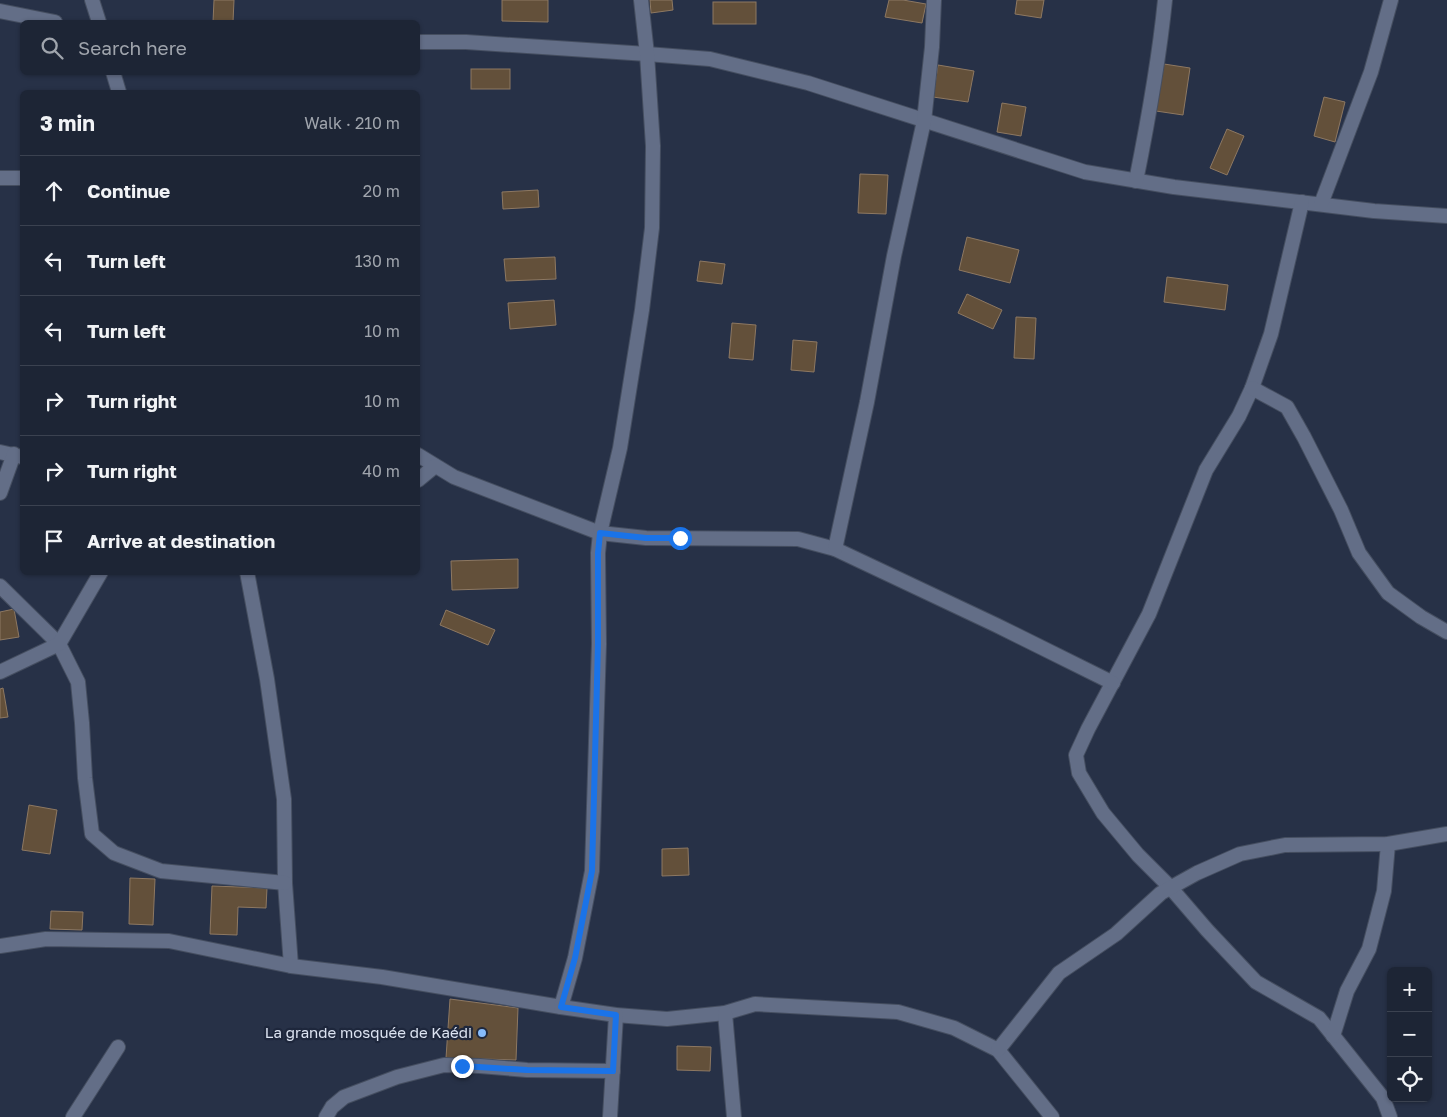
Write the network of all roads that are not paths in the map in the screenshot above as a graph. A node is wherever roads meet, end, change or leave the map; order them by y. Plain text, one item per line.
1 (92, 0) edge
2 (641, 0) edge
3 (934, 0) edge
4 (1165, 0) edge
5 (1391, 0) edge
6 (0, 11) edge
7 (45, 20) edge
8 (98, 20) edge
9 (420, 42) edge
10 (647, 54) junction
11 (115, 75) edge
12 (118, 90) edge
13 (924, 121) junction
14 (0, 178) edge
15 (20, 178) edge
16 (1136, 181) junction
17 (1302, 202) junction
18 (1321, 204) junction
19 (1447, 216) edge
20 (1252, 388) junction
21 (12, 455) edge
22 (420, 456) edge
23 (435, 466) junction
24 (420, 478) edge
25 (0, 493) edge
26 (600, 533) junction
27 (836, 549) junction
28 (99, 575) edge
29 (248, 575) edge
30 (0, 586) edge
31 (1447, 632) edge
32 (59, 644) junction
33 (0, 672) edge
34 (1113, 683) junction
35 (1447, 834) edge
36 (1388, 844) junction
37 (285, 883) junction
38 (1170, 887) junction
39 (0, 946) edge
40 (291, 966) junction
41 (561, 1007) junction
42 (725, 1013) junction
43 (616, 1015) junction
44 (1333, 1036) junction
45 (118, 1048) dead end
46 (998, 1050) junction
47 (613, 1071) junction
48 (73, 1117) edge
49 (326, 1117) edge
50 (610, 1117) edge
51 (734, 1117) edge
52 (1052, 1117) edge
53 (1390, 1117) edge

1 - 8 street
2 - 10 street
3 - 13 street
4 - 16 street
5 - 18 street
6 - 7 street
9 - 10 street
10 - 13 street
10 - 26 street
11 - 12 street
13 - 16 street
13 - 27 street
14 - 15 street
16 - 17 street
17 - 18 street
17 - 20 street
18 - 19 street
20 - 31 street
20 - 34 street
21 - 25 street
22 - 23 street
23 - 24 street
23 - 26 street
26 - 27 street
26 - 41 street
27 - 34 street
28 - 32 street
29 - 37 street
30 - 32 street
32 - 33 street
32 - 37 street
34 - 38 street
35 - 36 street
36 - 38 street
36 - 44 street
37 - 40 street
38 - 44 street
38 - 46 street
39 - 40 street
40 - 41 street
41 - 43 street
42 - 43 street
42 - 46 street
42 - 51 street
43 - 47 street
44 - 53 street
45 - 48 street
46 - 52 street
47 - 49 street
47 - 50 street

